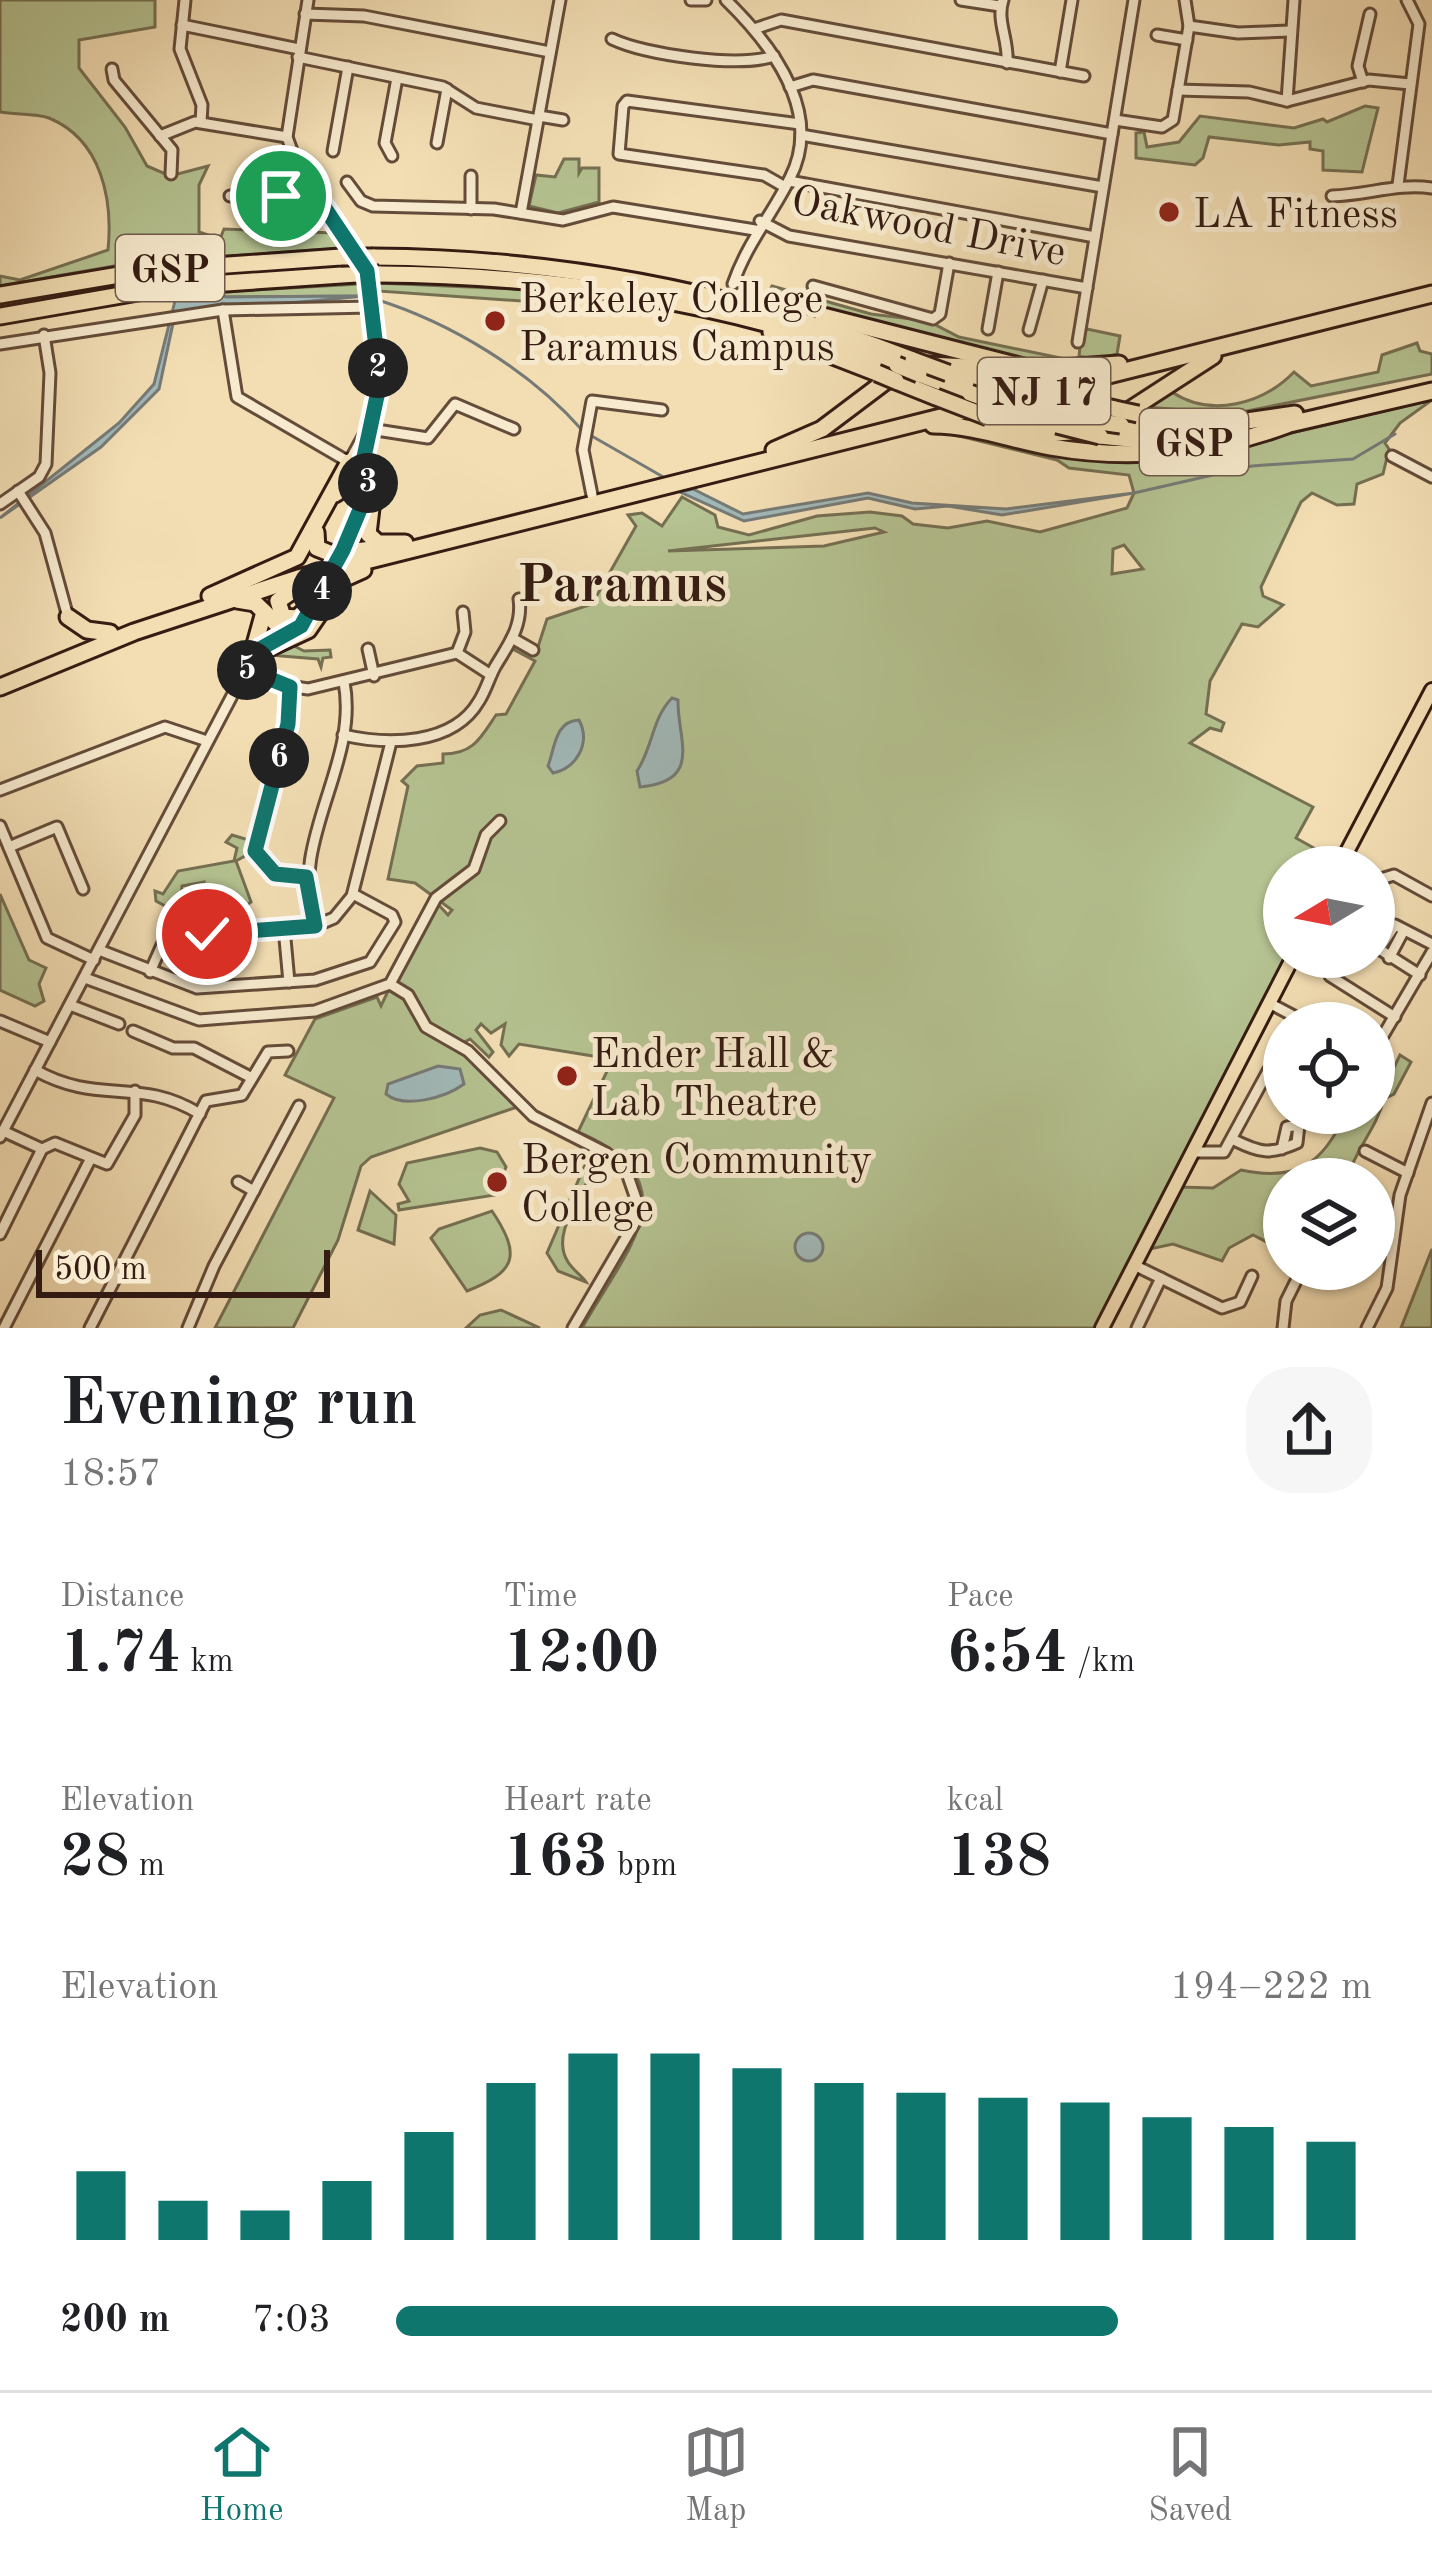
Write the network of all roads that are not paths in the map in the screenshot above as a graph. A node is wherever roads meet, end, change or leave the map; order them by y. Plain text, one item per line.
1 (185, 0) edge
2 (308, 0) edge
3 (560, 0) edge
4 (691, 0) edge
5 (706, 0) edge
6 (726, 0) edge
7 (961, 0) edge
8 (1072, 0) edge
9 (1134, 0) edge
10 (1185, 0) edge
11 (1294, 0) edge
12 (1407, 0) edge
13 (1001, 3) edge
14 (305, 14) junction
15 (1370, 14) dead end
16 (182, 25) junction
17 (1189, 26) junction
18 (757, 28) junction
19 (1290, 31) junction
20 (1157, 35) dead end
21 (612, 39) dead end
22 (1186, 40) junction
23 (550, 52) junction
24 (298, 53) junction
25 (773, 56) junction
26 (1007, 63) junction
27 (348, 68) junction
28 (112, 69) dead end
29 (1060, 72) junction
30 (1084, 76) dead end
31 (398, 78) junction
32 (1363, 82) junction
33 (1410, 84) junction
34 (790, 87) junction
35 (447, 89) junction
36 (1178, 90) junction
37 (1287, 101) junction
38 (538, 118) junction
39 (563, 120) dead end
40 (1114, 120) junction
41 (201, 122) junction
42 (801, 130) junction
43 (1112, 134) junction
44 (160, 136) junction
45 (287, 137) junction
46 (437, 143) dead end
47 (333, 151) dead end
48 (392, 156) dead end
49 (171, 174) dead end
50 (471, 176) dead end
51 (306, 180) junction
52 (347, 182) dead end
53 (787, 184) junction
54 (1398, 185) junction
55 (1103, 187) junction
56 (1432, 188) edge
57 (230, 196) dead end
58 (1332, 196) dead end
59 (471, 208) junction
60 (521, 213) junction
61 (758, 226) junction
62 (1095, 237) junction
63 (949, 263) junction
64 (998, 272) junction
65 (1042, 280) junction
66 (734, 284) dead end
67 (813, 286) dead end
68 (1087, 288) junction
69 (1432, 290) edge
70 (711, 294) junction
71 (0, 295) edge
72 (371, 300) junction
73 (683, 302) junction
74 (224, 310) junction
75 (0, 316) edge
76 (988, 328) dead end
77 (1029, 330) dead end
78 (41, 336) junction
79 (1078, 342) dead end
80 (1241, 343) junction
81 (0, 344) edge
82 (1119, 364) junction
83 (906, 370) junction
84 (1432, 387) edge
85 (662, 410) dead end
86 (1118, 417) junction
87 (1234, 424) junction
88 (1287, 425) junction
89 (1096, 428) junction
90 (370, 429) junction
91 (514, 429) dead end
92 (844, 441) junction
93 (364, 452) junction
94 (772, 455) junction
95 (1392, 456) dead end
96 (349, 462) junction
97 (1432, 477) edge
98 (668, 481) junction
99 (592, 495) junction
100 (333, 496) junction
101 (362, 497) junction
102 (23, 498) junction
103 (0, 504) edge
104 (319, 524) junction
105 (393, 548) junction
106 (346, 558) junction
107 (210, 596) junction
108 (318, 599) junction
109 (519, 599) dead end
110 (228, 600) junction
111 (264, 612) junction
112 (463, 612) dead end
113 (68, 616) junction
114 (285, 632) junction
115 (110, 633) junction
116 (512, 638) junction
117 (67, 649) junction
118 (368, 649) dead end
119 (533, 650) dead end
120 (457, 652) junction
121 (249, 657) junction
122 (490, 675) junction
123 (374, 676) junction
124 (0, 678) edge
125 (344, 682) junction
126 (0, 687) edge
127 (290, 687) junction
128 (1432, 690) edge
129 (344, 735) junction
130 (207, 741) junction
131 (391, 742) junction
132 (0, 790) edge
133 (500, 821) dead end
134 (0, 826) edge
135 (1350, 846) edge
136 (9, 847) junction
137 (1395, 876) edge
138 (306, 877) junction
139 (83, 889) dead end
140 (352, 894) junction
141 (1432, 896) edge
142 (315, 926) junction
143 (284, 928) junction
144 (1432, 948) edge
145 (97, 955) junction
146 (150, 972) junction
147 (1420, 975) junction
148 (85, 978) junction
149 (1333, 978) edge
150 (289, 982) junction
151 (390, 984) junction
152 (1371, 1002) edge
153 (70, 1005) junction
154 (1263, 1015) edge
155 (1395, 1017) edge
156 (0, 1021) edge
157 (119, 1024) dead end
158 (133, 1031) dead end
159 (50, 1042) junction
160 (288, 1052) dead end
161 (35, 1070) junction
162 (252, 1078) junction
163 (1263, 1078) edge
164 (135, 1091) junction
165 (0, 1100) edge
166 (1432, 1103) edge
167 (299, 1106) dead end
168 (15, 1108) junction
169 (200, 1114) junction
170 (2, 1134) edge
171 (1234, 1140) junction
172 (43, 1149) junction
173 (1282, 1149) dead end
174 (1365, 1151) dead end
175 (1192, 1152) junction
176 (90, 1160) junction
177 (1408, 1173) junction
178 (238, 1182) dead end
179 (254, 1191) junction
180 (0, 1234) edge
181 (1134, 1265) junction
182 (1252, 1276) dead end
183 (1161, 1278) junction
184 (1292, 1290) edge
185 (4, 1328) edge
186 (90, 1328) edge
187 (188, 1328) edge
188 (573, 1328) edge
189 (1102, 1328) edge
190 (1137, 1328) edge
191 (1283, 1328) edge
192 (1367, 1328) edge

1 - 16 street
2 - 14 street
3 - 23 street
4 - 5 street
6 - 18 street
7 - 13 street
8 - 29 street
9 - 40 street
10 - 17 street
11 - 19 street
12 - 33 street
13 - 26 street
14 - 23 street
14 - 24 street
15 - 32 street
16 - 24 street
16 - 41 street
17 - 19 street
17 - 22 street
18 - 25 street
18 - 26 street
19 - 37 street
20 - 22 street
21 - 25 street
22 - 36 street
23 - 38 street
24 - 27 street
24 - 45 street
25 - 34 street
26 - 29 street
27 - 31 street
27 - 47 street
28 - 44 street
29 - 30 street
31 - 35 street
31 - 48 street
32 - 33 street
32 - 37 street
33 - 54 street
34 - 42 street
34 - 43 street
35 - 38 street
35 - 46 street
36 - 37 street
36 - 40 street
38 - 39 street
38 - 60 street
40 - 43 street
41 - 44 street
41 - 45 street
42 - 53 street
42 - 53 street
42 - 55 street
43 - 55 street
44 - 49 street
45 - 51 street
50 - 59 street
51 - 57 street
51 - 72 street
52 - 59 street, Oakwood Drive
53 - 61 street
53 - 62 street
54 - 56 street
54 - 58 street
55 - 62 street
59 - 60 street, Oakwood Drive
60 - 61 street, Oakwood Drive
61 - 63 street, Oakwood Drive
61 - 66 street
62 - 68 street
63 - 64 street, Oakwood Drive
63 - 67 street
64 - 65 street, Oakwood Drive
64 - 76 street
65 - 68 street, Oakwood Drive
65 - 77 street
68 - 79 street
69 - 80 highway, NJ 17
69 - 82 highway, NJ 17
70 - 71 highway, GSP, bridge
70 - 82 highway
70 - 83 highway, GSP
72 - 74 street
72 - 90 street
73 - 75 highway, GSP, bridge
73 - 83 highway, GSP
73 - 83 highway, bridge
74 - 78 street
74 - 96 street
78 - 81 street
78 - 102 street
80 - 83 highway, bridge
80 - 92 highway, NJ 17
82 - 94 highway, NJ 17
83 - 89 highway, GSP, bridge
83 - 89 highway, GSP, bridge
84 - 87 highway, GSP
84 - 88 highway, GSP
85 - 99 street
86 - 87 highway, GSP
86 - 87 highway, bridge
86 - 89 highway, GSP, bridge
86 - 94 highway, bridge
88 - 89 highway, GSP
88 - 92 highway
90 - 91 street
90 - 93 street
90 - 96 street
92 - 94 highway, NJ 17
93 - 101 street
93 - 105 highway
94 - 98 highway, NJ 17
95 - 97 street
96 - 100 highway
96 - 101 street
98 - 99 highway, NJ 17
98 - 105 highway, NJ 17
99 - 105 highway, NJ 17
100 - 101 highway
100 - 104 highway
101 - 106 street
102 - 103 street
102 - 113 street
104 - 105 highway
104 - 107 highway
105 - 106 highway, NJ 17
105 - 107 highway, NJ 17
105 - 121 highway
106 - 108 street, bridge
106 - 108 highway
106 - 110 highway, NJ 17
107 - 115 highway, NJ 17
108 - 114 street
109 - 116 street
110 - 111 highway
110 - 126 highway, NJ 17
111 - 114 highway
111 - 121 highway
112 - 120 street
113 - 115 highway
113 - 117 highway
114 - 121 street
115 - 117 highway, NJ 17
116 - 119 street
116 - 122 street
117 - 124 highway, NJ 17
118 - 123 street
120 - 122 street
120 - 123 street
121 - 127 street
121 - 130 street
122 - 131 street
123 - 125 street
125 - 127 street
125 - 129 street
127 - 138 street
128 - 135 main road
129 - 131 street
129 - 138 street
130 - 132 street
130 - 145 street
131 - 140 street
133 - 151 street
134 - 136 street
136 - 139 street
136 - 145 street
137 - 141 street
138 - 142 street
140 - 142 street
140 - 150 street
142 - 143 street
143 - 146 street
143 - 150 street
144 - 147 street
144 - 147 street
145 - 146 street
145 - 148 street
146 - 150 street
147 - 155 street
148 - 151 street
148 - 153 street
149 - 152 street
151 - 188 street
153 - 157 street
153 - 159 street
154 - 175 main road
156 - 159 street
158 - 162 street
159 - 161 street
160 - 162 street
161 - 164 street
161 - 168 street
162 - 169 street
163 - 171 street
164 - 169 street
164 - 176 street
165 - 168 street
166 - 177 street
167 - 179 street
168 - 170 street
169 - 186 street
170 - 172 street
171 - 173 street
171 - 175 street
172 - 176 street
172 - 180 street
174 - 177 street
175 - 181 main road
176 - 185 street
177 - 192 street
178 - 179 street
179 - 187 street
181 - 183 street
181 - 189 main road
182 - 183 street
183 - 190 street
184 - 191 street

